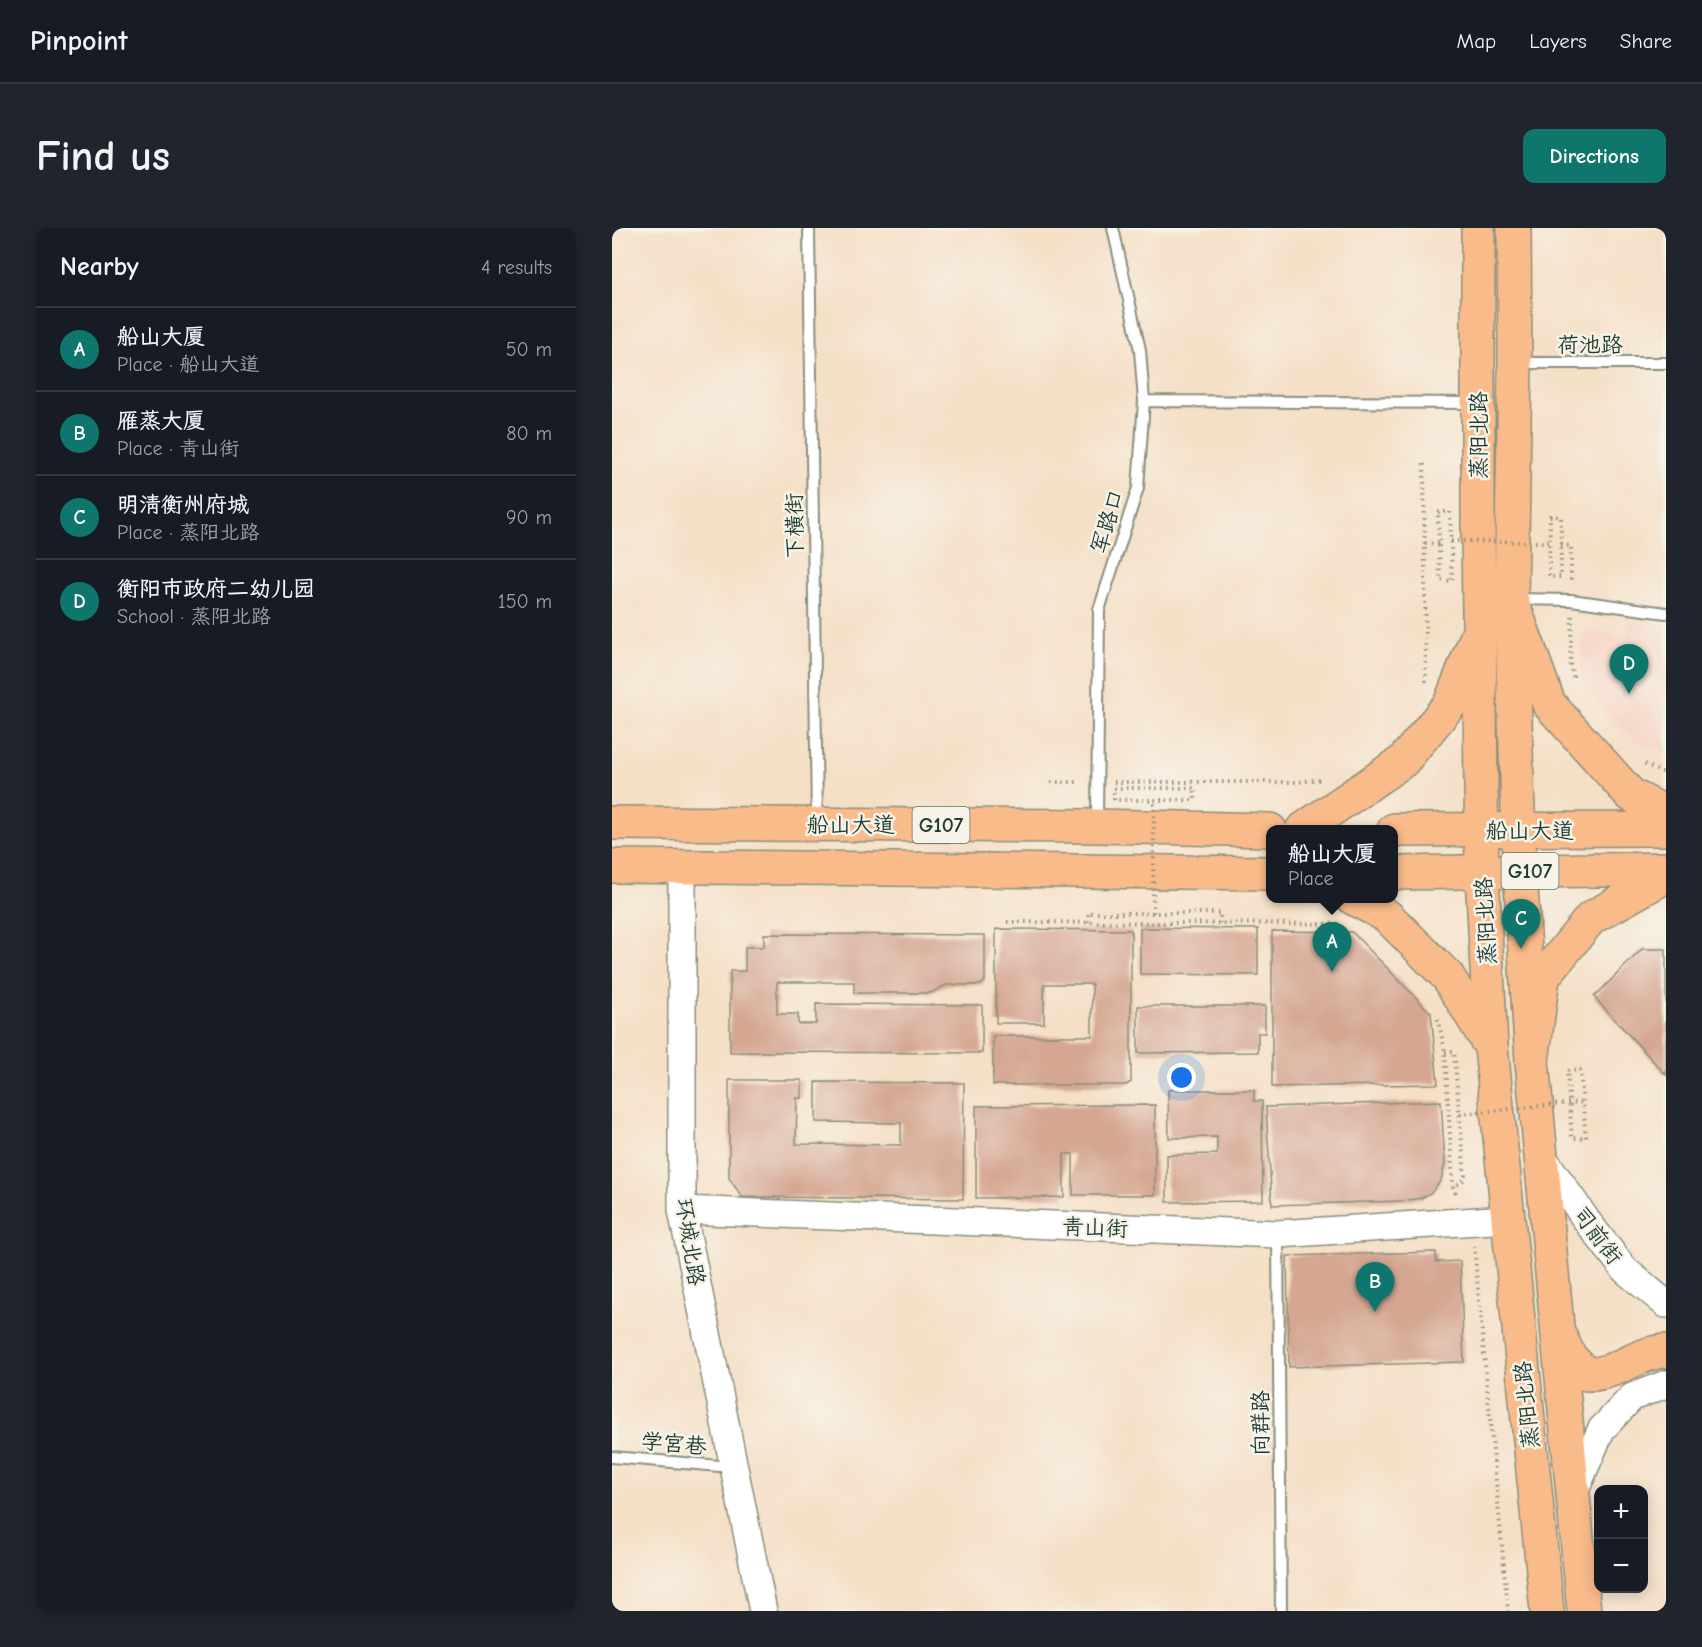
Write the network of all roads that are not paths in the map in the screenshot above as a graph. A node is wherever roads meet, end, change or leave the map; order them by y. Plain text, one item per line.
1 (809, 228) edge
2 (1113, 228) edge
3 (1478, 228) edge
4 (1514, 228) edge
5 (1515, 363) junction
6 (1666, 363) edge
7 (1144, 401) junction
8 (1478, 403) junction
9 (1511, 599) junction
10 (1666, 613) edge
11 (1481, 626) junction
12 (1666, 813) edge
13 (612, 823) edge
14 (817, 824) junction
15 (1309, 825) edge
16 (1098, 826) junction
17 (1666, 829) edge
18 (1266, 830) edge
19 (1398, 830) edge
20 (1481, 830) junction
21 (1520, 830) junction
22 (612, 866) edge
23 (682, 867) junction
24 (1666, 869) edge
25 (1520, 871) junction
26 (1482, 872) junction
27 (1266, 873) edge
28 (1398, 873) edge
29 (1666, 876) edge
30 (1347, 911) edge
31 (1491, 1047) junction
32 (1532, 1061) junction
33 (1542, 1156) junction
34 (682, 1210) junction
35 (1508, 1219) junction
36 (1278, 1234) junction
37 (1666, 1304) edge
38 (1557, 1331) junction
39 (1666, 1351) edge
40 (1666, 1384) edge
41 (612, 1457) edge
42 (733, 1467) junction
43 (1572, 1496) junction
44 (763, 1611) edge
45 (1281, 1611) edge
46 (1547, 1611) edge
47 (1584, 1611) edge

1 - 14 lane, 下横街
2 - 7 lane, 军路口
3 - 8 main road, 蒸阳北路
4 - 5 main road, 蒸阳北路
5 - 6 lane, 荷池路
5 - 9 main road, 蒸阳北路
7 - 8 lane
7 - 16 lane, 军路口
8 - 11 main road, 蒸阳北路
9 - 10 lane
9 - 12 main road
9 - 21 main road, 蒸阳北路
11 - 15 main road
11 - 20 main road, 蒸阳北路
13 - 14 main road, 船山大道 / G107
14 - 16 main road, 船山大道 / G107
16 - 18 main road, 船山大道 / G107
17 - 21 main road, 船山大道 / G107
19 - 20 main road, 船山大道 / G107
20 - 21 main road, 船山大道 / G107
20 - 26 main road, 蒸阳北路
21 - 25 main road, 蒸阳北路
22 - 23 main road, 船山大道 / G107
23 - 27 main road, 船山大道 / G107
23 - 34 street, 环城北路
24 - 25 main road, 船山大道 / G107
25 - 26 main road, 船山大道 / G107
25 - 32 main road, 蒸阳北路
26 - 28 main road, 船山大道 / G107
26 - 31 main road, 蒸阳北路
29 - 32 main road
30 - 31 main road
31 - 35 main road, 蒸阳北路
32 - 33 main road, 蒸阳北路
33 - 37 street, 司前街
33 - 38 main road, 蒸阳北路
34 - 36 street, 青山街
34 - 42 street, 环城北路
35 - 36 street, 青山街
35 - 46 main road, 蒸阳北路
36 - 45 lane, 向群路
38 - 39 main road
38 - 43 main road, 蒸阳北路
40 - 43 street
41 - 42 lane, 学宫巷
42 - 44 street, 环城北路
43 - 47 main road, 蒸阳北路

